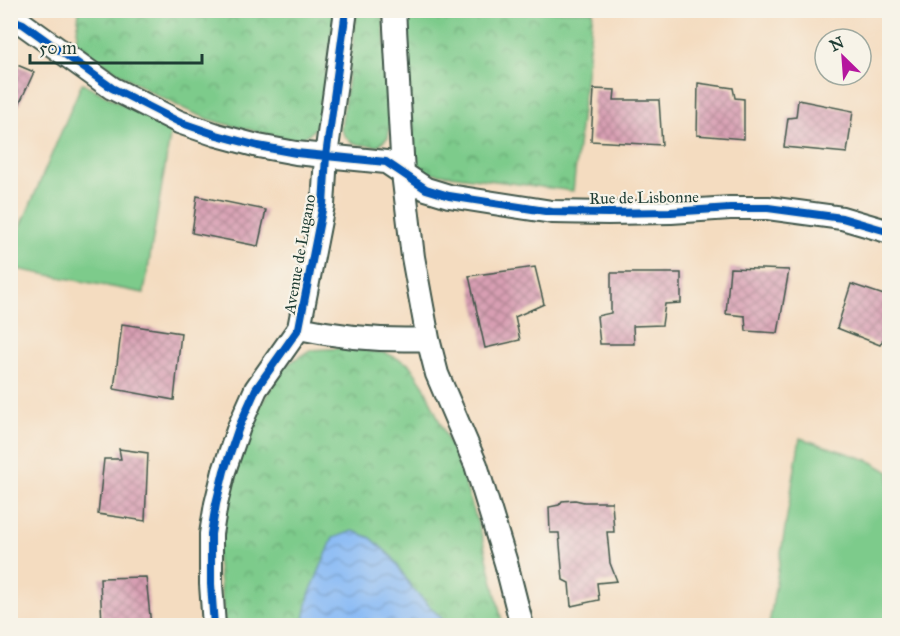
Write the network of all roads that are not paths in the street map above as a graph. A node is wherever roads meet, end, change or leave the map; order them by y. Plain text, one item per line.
1 (346, 10) edge
2 (393, 10) edge
3 (10, 19) edge
4 (326, 156) junction
5 (403, 173) junction
6 (890, 232) edge
7 (299, 328) junction
8 (428, 339) junction
9 (214, 626) edge
10 (522, 626) edge

1 - 4 street, Avenue de Lugano
2 - 5 street
3 - 4 street, Rue de Lisbonne
4 - 5 street, Rue de Lisbonne
4 - 7 street, Avenue de Lugano
5 - 6 street, Rue de Lisbonne
5 - 8 street
7 - 8 street, Avenue de Lugano
7 - 9 street, Avenue de Lugano
8 - 10 street

